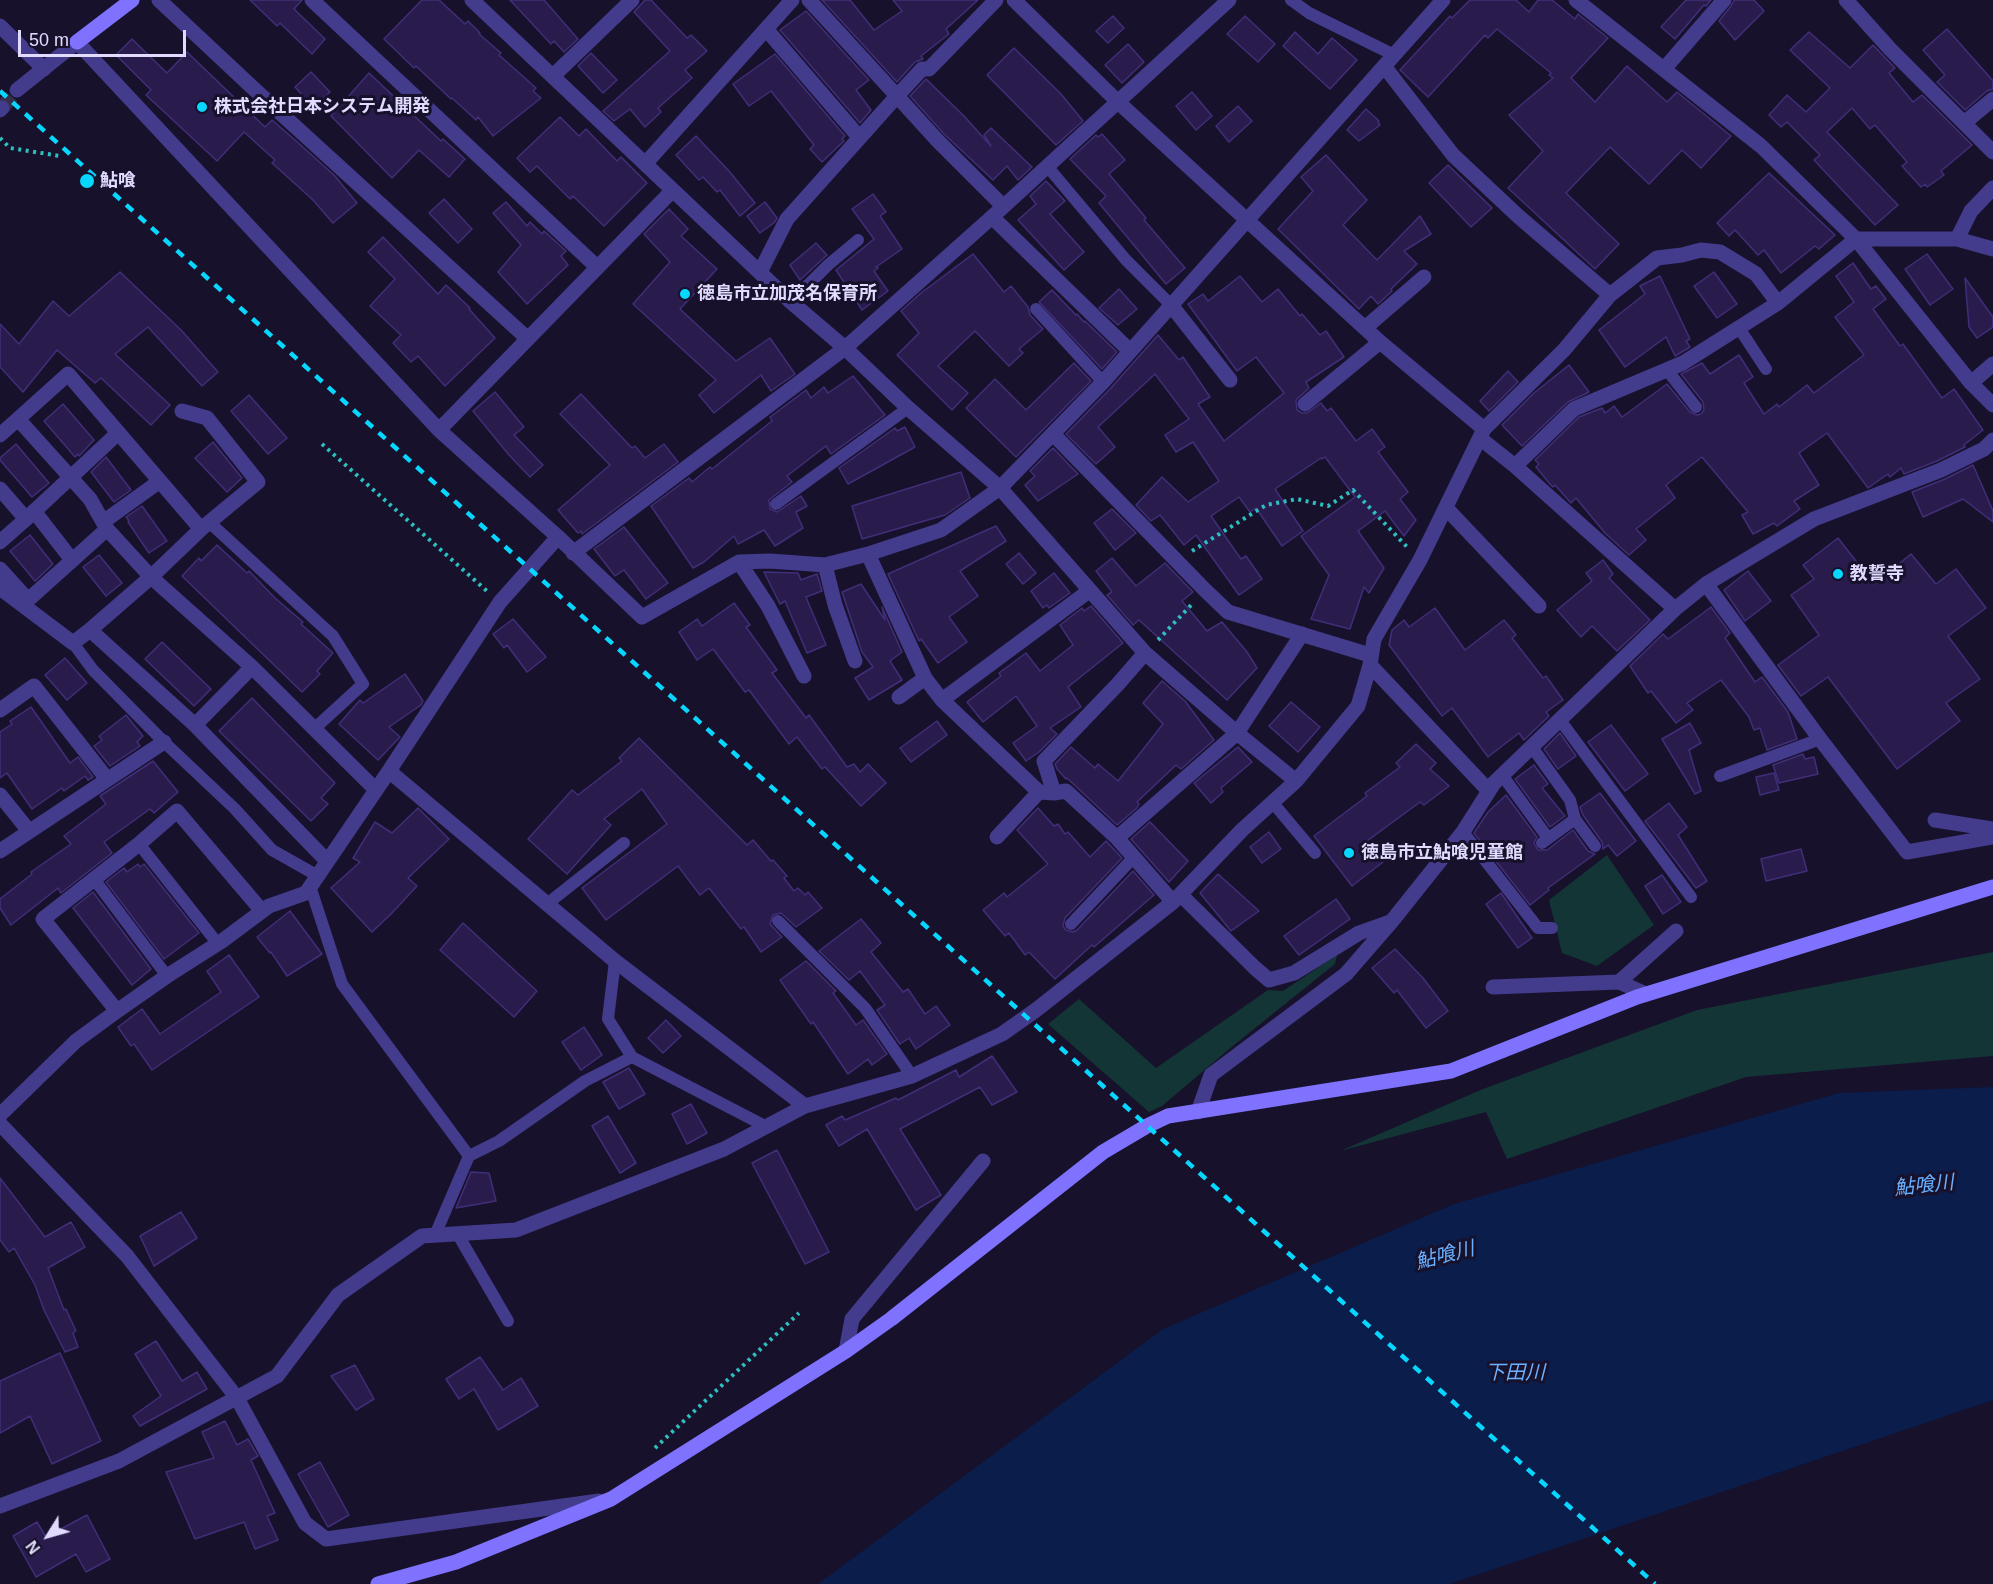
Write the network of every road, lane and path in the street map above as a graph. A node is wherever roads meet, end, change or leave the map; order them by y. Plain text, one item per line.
1 (132, 0) edge
2 (159, 0) edge
3 (312, 0) edge
4 (473, 0) edge
5 (632, 0) edge
6 (792, 0) edge
7 (809, 0) edge
8 (996, 0) edge
9 (1014, 0) edge
10 (1229, 0) edge
11 (1291, 0) edge
12 (1443, 0) edge
13 (1576, 0) edge
14 (1724, 0) edge
15 (1846, 0) edge
16 (0, 26) edge
17 (766, 29) junction
18 (78, 42) junction
19 (1389, 61) junction
20 (44, 69) junction
21 (1664, 69) junction
22 (553, 76) junction
23 (17, 90) tunnel mouth
24 (897, 96) junction
25 (1993, 99) edge
26 (1118, 102) junction
27 (1964, 123) junction
28 (859, 137) junction
29 (0, 138) edge
30 (1993, 152) edge
31 (60, 156) dead end
32 (645, 164) junction
33 (1047, 166) junction
34 (1993, 188) edge
35 (673, 190) junction
36 (1003, 206) junction
37 (992, 217) junction
38 (1247, 218) junction
39 (1856, 239) junction
40 (1957, 239) junction
41 (858, 240) dead end
42 (1993, 249) edge
43 (597, 267) junction
44 (760, 272) junction
45 (1424, 277) dead end
46 (1610, 295) junction
47 (791, 302) junction
48 (1778, 303) junction
49 (1171, 305) junction
50 (1036, 309) dead end
51 (1365, 328) junction
52 (1739, 328) junction
53 (528, 339) junction
54 (1380, 342) junction
55 (845, 348) junction
56 (1130, 351) junction
57 (1993, 363) edge
58 (1766, 369) dead end
59 (1667, 370) junction
60 (1230, 380) dead end
61 (1102, 382) junction
62 (1971, 383) junction
63 (1305, 404) dead end
64 (1993, 405) edge
65 (1696, 407) dead end
66 (908, 408) junction
67 (182, 411) dead end
68 (18, 419) junction
69 (439, 430) junction
70 (118, 432) junction
71 (1053, 434) junction
72 (1483, 434) junction
73 (0, 435) edge
74 (1993, 440) edge
75 (322, 444) dead end
76 (1515, 466) junction
77 (69, 476) junction
78 (160, 482) junction
79 (1000, 488) junction
80 (0, 489) edge
81 (776, 504) dead end
82 (1446, 508) junction
83 (30, 515) junction
84 (205, 525) junction
85 (105, 526) junction
86 (558, 537) junction
87 (0, 542) edge
88 (573, 553) junction
89 (868, 554) junction
90 (72, 560) junction
91 (1420, 560) junction
92 (1176, 561) junction
93 (739, 562) junction
94 (825, 565) junction
95 (0, 569) edge
96 (151, 578) junction
97 (1706, 584) junction
98 (0, 588) edge
99 (1205, 590) junction
100 (1089, 591) junction
101 (500, 602) junction
102 (1539, 606) dead end
103 (1675, 609) junction
104 (90, 630) junction
105 (1302, 634) junction
106 (73, 643) junction
107 (1144, 653) junction
108 (1370, 660) junction
109 (855, 661) dead end
110 (252, 667) junction
111 (804, 676) dead end
112 (925, 678) junction
113 (899, 697) dead end
114 (942, 700) junction
115 (0, 710) edge
116 (1560, 720) junction
117 (195, 725) junction
118 (314, 729) junction
119 (1237, 733) junction
120 (1820, 739) junction
121 (164, 742) junction
122 (1532, 747) junction
123 (389, 771) junction
124 (1502, 776) junction
125 (1720, 776) dead end
126 (107, 779) junction
127 (1296, 781) junction
128 (376, 790) junction
129 (1488, 790) junction
130 (1046, 793) junction
131 (0, 795) edge
132 (1273, 803) junction
133 (1575, 819) junction
134 (1935, 820) dead end
135 (1993, 829) edge
136 (29, 831) junction
137 (1463, 832) junction
138 (997, 837) dead end
139 (1993, 837) edge
140 (1117, 838) junction
141 (624, 843) dead end
142 (139, 844) junction
143 (1595, 846) dead end
144 (0, 851) edge
145 (1315, 853) dead end
146 (1134, 857) junction
147 (327, 861) junction
148 (94, 879) junction
149 (314, 881) junction
150 (1993, 886) edge
151 (1691, 897) dead end
152 (1177, 898) junction
153 (547, 904) junction
154 (262, 911) junction
155 (778, 921) dead end
156 (1392, 921) junction
157 (1071, 924) dead end
158 (1552, 928) dead end
159 (1676, 931) dead end
160 (218, 944) junction
161 (615, 961) junction
162 (167, 976) junction
163 (1619, 982) junction
164 (1493, 987) dead end
165 (1646, 994) junction
166 (117, 1011) junction
167 (632, 1057) junction
168 (912, 1076) junction
169 (805, 1106) junction
170 (1198, 1112) junction
171 (0, 1115) edge
172 (0, 1124) edge
173 (767, 1127) junction
174 (469, 1156) junction
175 (983, 1161) dead end
176 (457, 1233) junction
177 (435, 1235) junction
178 (799, 1313) dead end
179 (508, 1321) dead end
180 (846, 1351) junction
181 (237, 1398) junction
182 (649, 1475) junction
183 (611, 1499) junction
184 (0, 1506) edge
185 (378, 1584) edge

1 - 18 street
2 - 53 street
3 - 43 street
4 - 22 street
5 - 22 street
6 - 17 street
7 - 24 street
8 - 24 street
9 - 26 street
10 - 26 street
11 - 19 lane
12 - 19 street
13 - 21 street
14 - 21 street
15 - 27 street
16 - 20 street
17 - 28 street
17 - 32 street
18 - 20 street
18 - 69 street
19 - 38 street
19 - 46 street
20 - 23 street
21 - 39 street
22 - 32 street
24 - 28 street
24 - 36 street
25 - 27 street
26 - 33 street
26 - 38 street
27 - 30 street
28 - 44 street
29 - 31 path
32 - 35 street
33 - 36 street
33 - 49 lane
34 - 40 street
35 - 43 street
35 - 44 street
36 - 37 street
37 - 55 street
37 - 56 street
38 - 49 street
38 - 51 street
39 - 40 street
39 - 48 street
39 - 62 street
40 - 42 street
41 - 47 lane
43 - 53 street
44 - 47 street
45 - 51 street
46 - 48 street
46 - 72 street
47 - 55 street
48 - 52 street
49 - 56 street
49 - 60 street
50 - 61 lane
51 - 54 street
52 - 58 lane
52 - 59 street
53 - 69 street
54 - 63 street
54 - 72 street
55 - 66 street
55 - 88 street
56 - 61 street
57 - 62 street
59 - 65 lane
59 - 76 street
61 - 71 street
62 - 64 street
66 - 79 street
66 - 81 lane
67 - 84 street
68 - 70 street
68 - 73 street
68 - 77 street
69 - 86 street
70 - 77 street
70 - 78 street
71 - 79 street
71 - 92 street
72 - 76 street
72 - 82 street
74 - 97 street
75 - 101 path
76 - 103 street
77 - 83 street
77 - 85 street
78 - 84 street
78 - 85 street
79 - 89 street
79 - 100 street
80 - 83 street
82 - 91 street
82 - 102 street
83 - 87 street
83 - 90 street
84 - 96 street
84 - 118 lane
85 - 90 street
85 - 96 street
86 - 88 street
86 - 101 street
88 - 93 street
89 - 94 street
89 - 112 street
90 - 95 street
91 - 92 path
91 - 108 street
92 - 99 street
93 - 94 street
93 - 111 street
94 - 109 street
96 - 104 street
96 - 110 street
97 - 103 street
97 - 120 street
98 - 106 street
99 - 105 street
99 - 107 path
100 - 107 street
100 - 114 street
101 - 123 street
103 - 116 street
104 - 106 street
104 - 117 street
105 - 108 street
105 - 119 street
106 - 121 lane
107 - 119 street
107 - 130 street
108 - 127 street
108 - 129 street
110 - 117 street
110 - 118 street
112 - 113 street
112 - 114 street
114 - 130 street
115 - 126 street
116 - 122 street
116 - 151 lane
117 - 147 street
118 - 128 street
119 - 127 street
119 - 140 street
120 - 125 lane
120 - 139 street
121 - 126 street
121 - 149 lane
122 - 124 street
122 - 133 lane
123 - 128 street
123 - 153 street
124 - 129 street
124 - 133 lane
126 - 136 street
127 - 132 street
128 - 147 street
129 - 137 street
130 - 138 street
130 - 140 street
131 - 136 street
132 - 145 lane
132 - 152 street
133 - 143 lane
134 - 135 street
136 - 144 street
137 - 156 street
137 - 158 lane
140 - 146 street
141 - 153 lane
142 - 148 street
142 - 154 street
142 - 160 lane
146 - 152 street
146 - 157 lane
147 - 149 street
148 - 162 lane
148 - 166 street
149 - 154 street
149 - 174 lane
150 - 165 street
152 - 156 street
152 - 168 street
153 - 161 street
154 - 160 street
155 - 168 lane
156 - 170 street
159 - 163 street
160 - 162 street
161 - 167 lane
161 - 169 street
162 - 166 street
163 - 164 street
163 - 165 street
165 - 170 street
166 - 171 street
167 - 173 lane
167 - 174 lane
168 - 169 street
169 - 173 street
170 - 180 street
172 - 181 street
173 - 176 street
174 - 177 lane
175 - 180 street
176 - 177 street
176 - 179 lane
177 - 181 street
178 - 182 path
180 - 182 street
181 - 183 street
181 - 184 street
182 - 183 street
183 - 185 street

